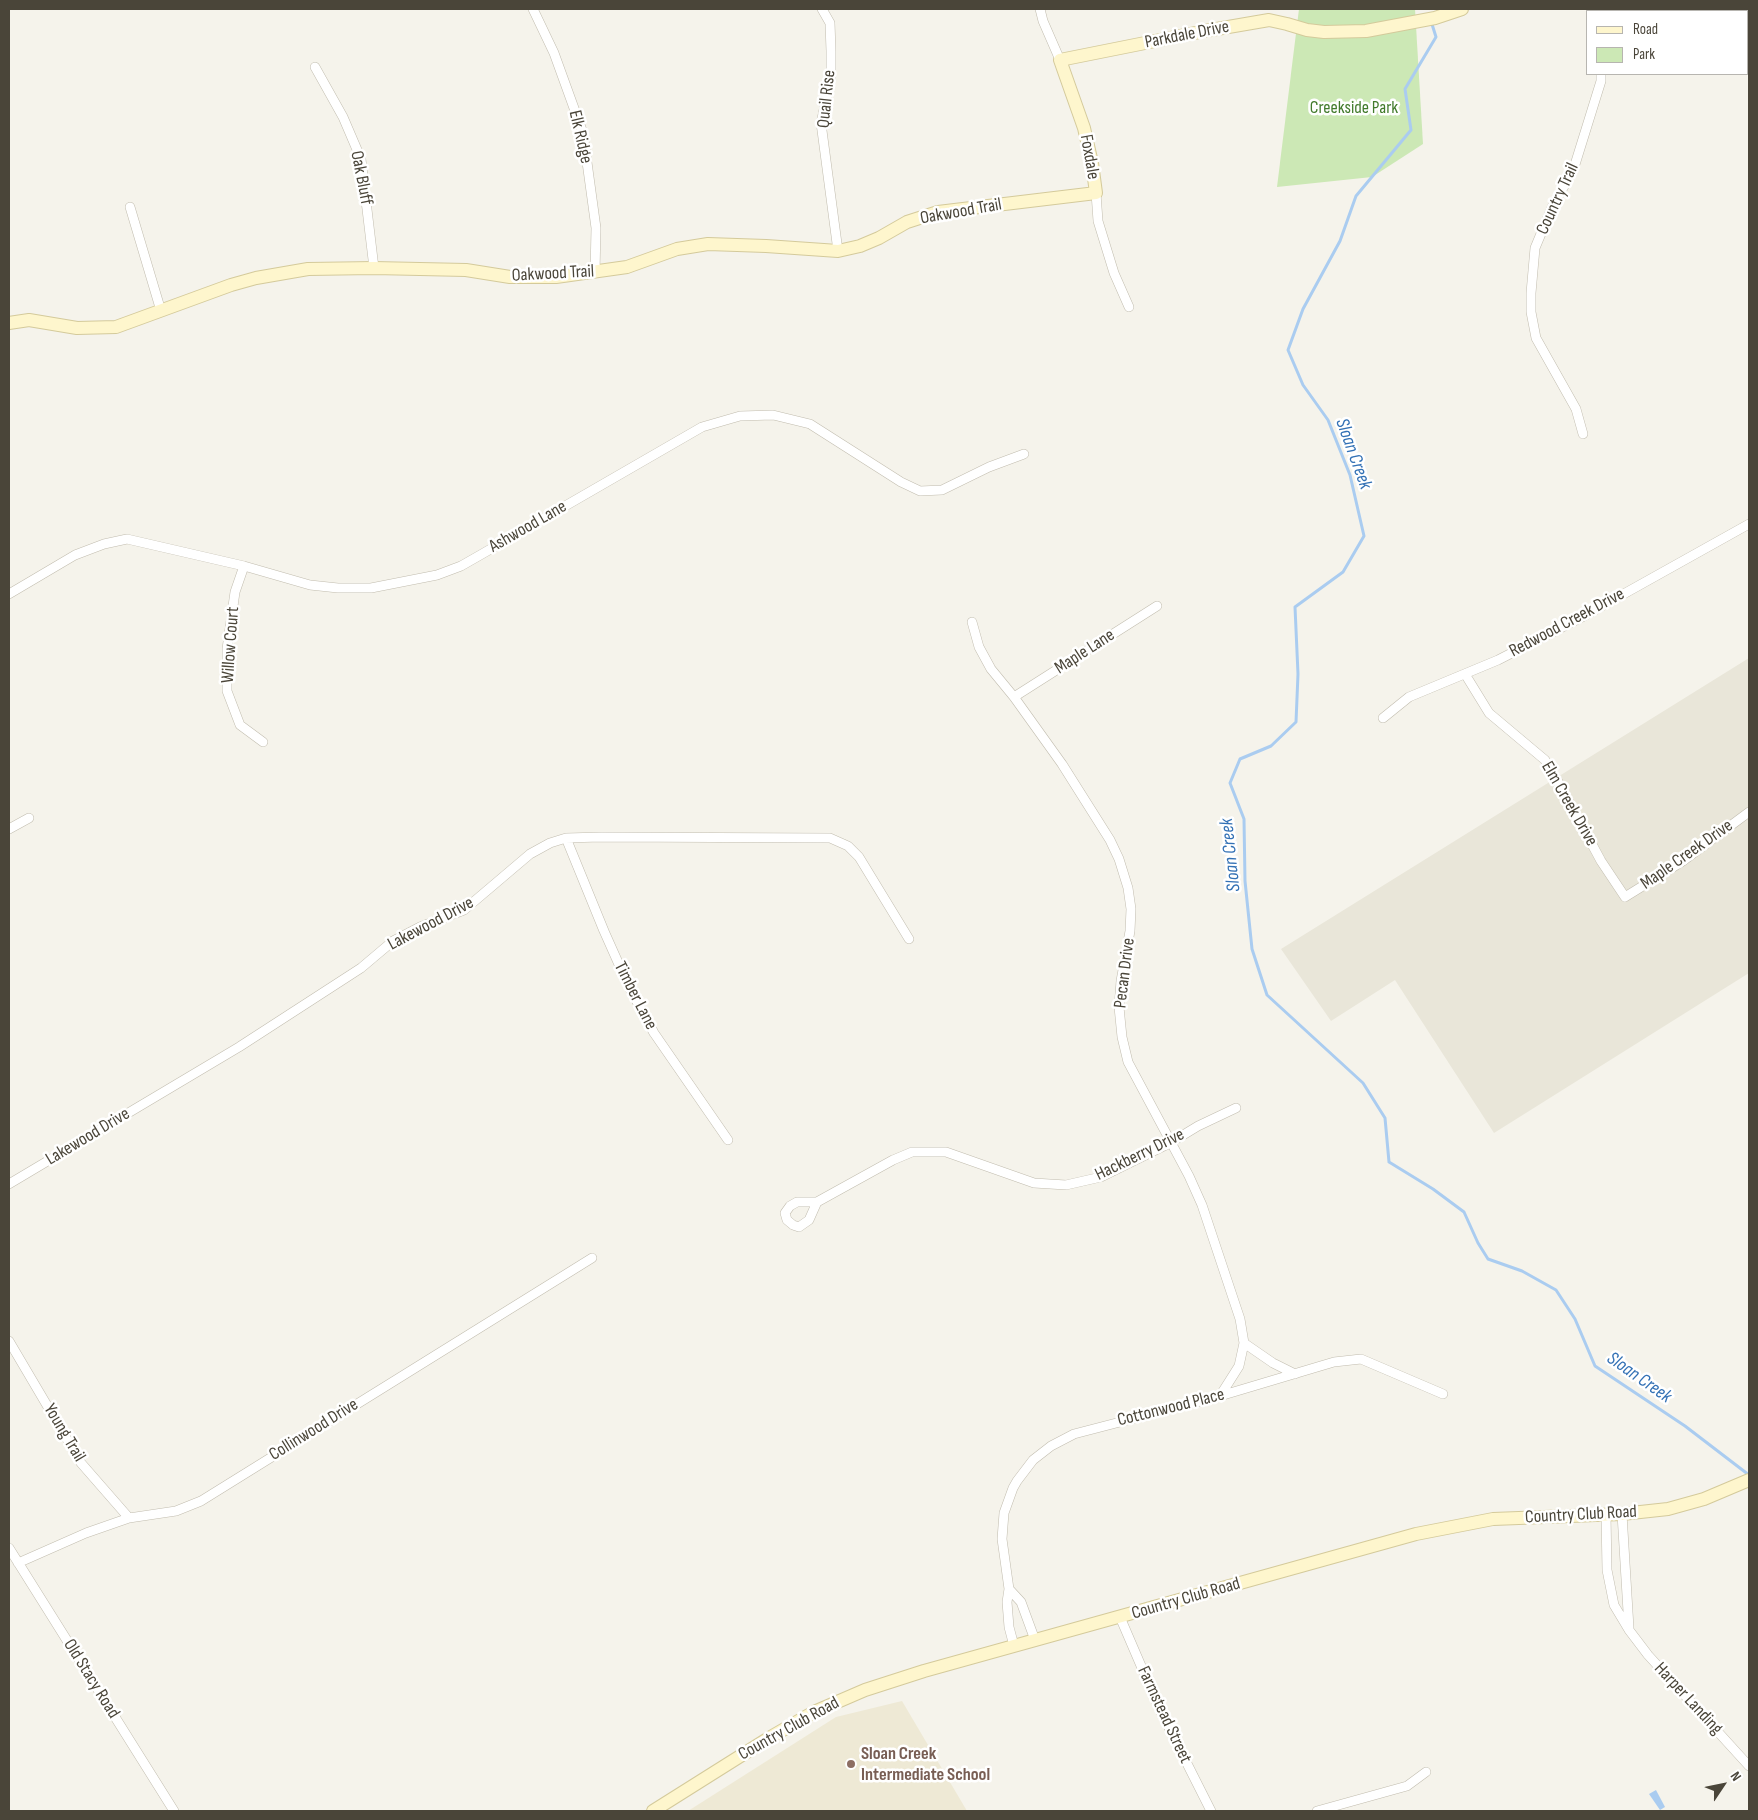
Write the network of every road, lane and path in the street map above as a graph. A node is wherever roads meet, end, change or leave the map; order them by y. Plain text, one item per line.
1 (534, 9) edge
2 (822, 9) edge
3 (1040, 9) edge
4 (1462, 9) edge
5 (1683, 9) edge
6 (1701, 10) edge
7 (1060, 60) junction
8 (315, 67) dead end
9 (1602, 75) edge
10 (1096, 193) junction
11 (130, 206) dead end
12 (838, 251) junction
13 (374, 268) junction
14 (595, 273) junction
15 (1129, 307) dead end
16 (161, 311) junction
17 (9, 323) edge
18 (1584, 434) dead end
19 (1024, 454) dead end
20 (1749, 524) edge
21 (244, 566) junction
22 (9, 594) edge
23 (1156, 606) dead end
24 (972, 622) dead end
25 (1465, 674) junction
26 (1014, 697) junction
27 (1383, 718) dead end
28 (263, 742) dead end
29 (1749, 812) edge
30 (29, 818) dead end
31 (9, 829) edge
32 (566, 838) junction
33 (1625, 897) joint
34 (909, 939) dead end
35 (1236, 1108) dead end
36 (728, 1140) dead end
37 (1170, 1143) junction
38 (9, 1184) edge
39 (817, 1202) dead end
40 (592, 1258) dead end
41 (9, 1341) edge
42 (1244, 1343) junction
43 (1295, 1374) junction
44 (1443, 1394) dead end
45 (1220, 1396) junction
46 (1749, 1480) edge
47 (1622, 1514) junction
48 (1606, 1515) junction
49 (129, 1518) junction
50 (9, 1548) edge
51 (18, 1563) junction
52 (1009, 1588) junction
53 (1120, 1617) junction
54 (1629, 1630) junction
55 (1035, 1640) junction
56 (1014, 1646) junction
57 (1749, 1766) edge
58 (1426, 1772) dead end
59 (174, 1811) edge
60 (653, 1811) edge
61 (1211, 1811) edge
62 (1318, 1811) edge

1 - 14 street, Elk Ridge
2 - 12 street, Quail Rise
3 - 7 street, Foxdale
4 - 7 street, Parkdale Drive
5 - 6 street
7 - 10 street, Foxdale
8 - 13 street, Oak Bluff
9 - 18 street, Country Trail
10 - 12 street, Oakwood Trail
10 - 15 street, Foxdale
11 - 16 street
12 - 14 street, Oakwood Trail
13 - 14 street, Oakwood Trail
13 - 16 street, Oakwood Trail
16 - 17 street, Oakwood Trail
19 - 21 street, Ashwood Lane
20 - 25 street, Redwood Creek Drive
21 - 22 street, Ashwood Lane
21 - 28 street, Willow Court
23 - 26 street, Maple Lane
24 - 26 street, Pecan Drive
25 - 27 street, Redwood Creek Drive
25 - 33 street, Elm Creek Drive
26 - 37 street, Pecan Drive
29 - 33 street, Maple Creek Drive
30 - 31 street
32 - 34 street, Lakewood Drive
32 - 36 street, Timber Lane
32 - 38 street, Lakewood Drive
35 - 37 street, Hackberry Drive
37 - 39 street, Hackberry Drive
37 - 42 street, Pecan Drive
40 - 49 street, Collinwood Drive
41 - 49 street, Young Trail
42 - 43 street
42 - 45 street, Pecan Drive
43 - 44 street, Cottonwood Place
43 - 45 street, Cottonwood Place
45 - 52 street, Cottonwood Place
46 - 47 street, Country Club Road
47 - 48 street, Country Club Road
47 - 54 street
48 - 53 street, Country Club Road
48 - 54 street, Harper Landing
49 - 51 street, Collinwood Drive
50 - 51 street, Old Stacy Road
51 - 59 street, Old Stacy Road
52 - 55 street, Cottonwood Place
52 - 56 street, Cottonwood Place
53 - 55 street, Country Club Road
53 - 61 street, Farmstead Street
54 - 57 street, Harper Landing
55 - 56 street, Country Club Road
56 - 60 street, Country Club Road
58 - 62 street

